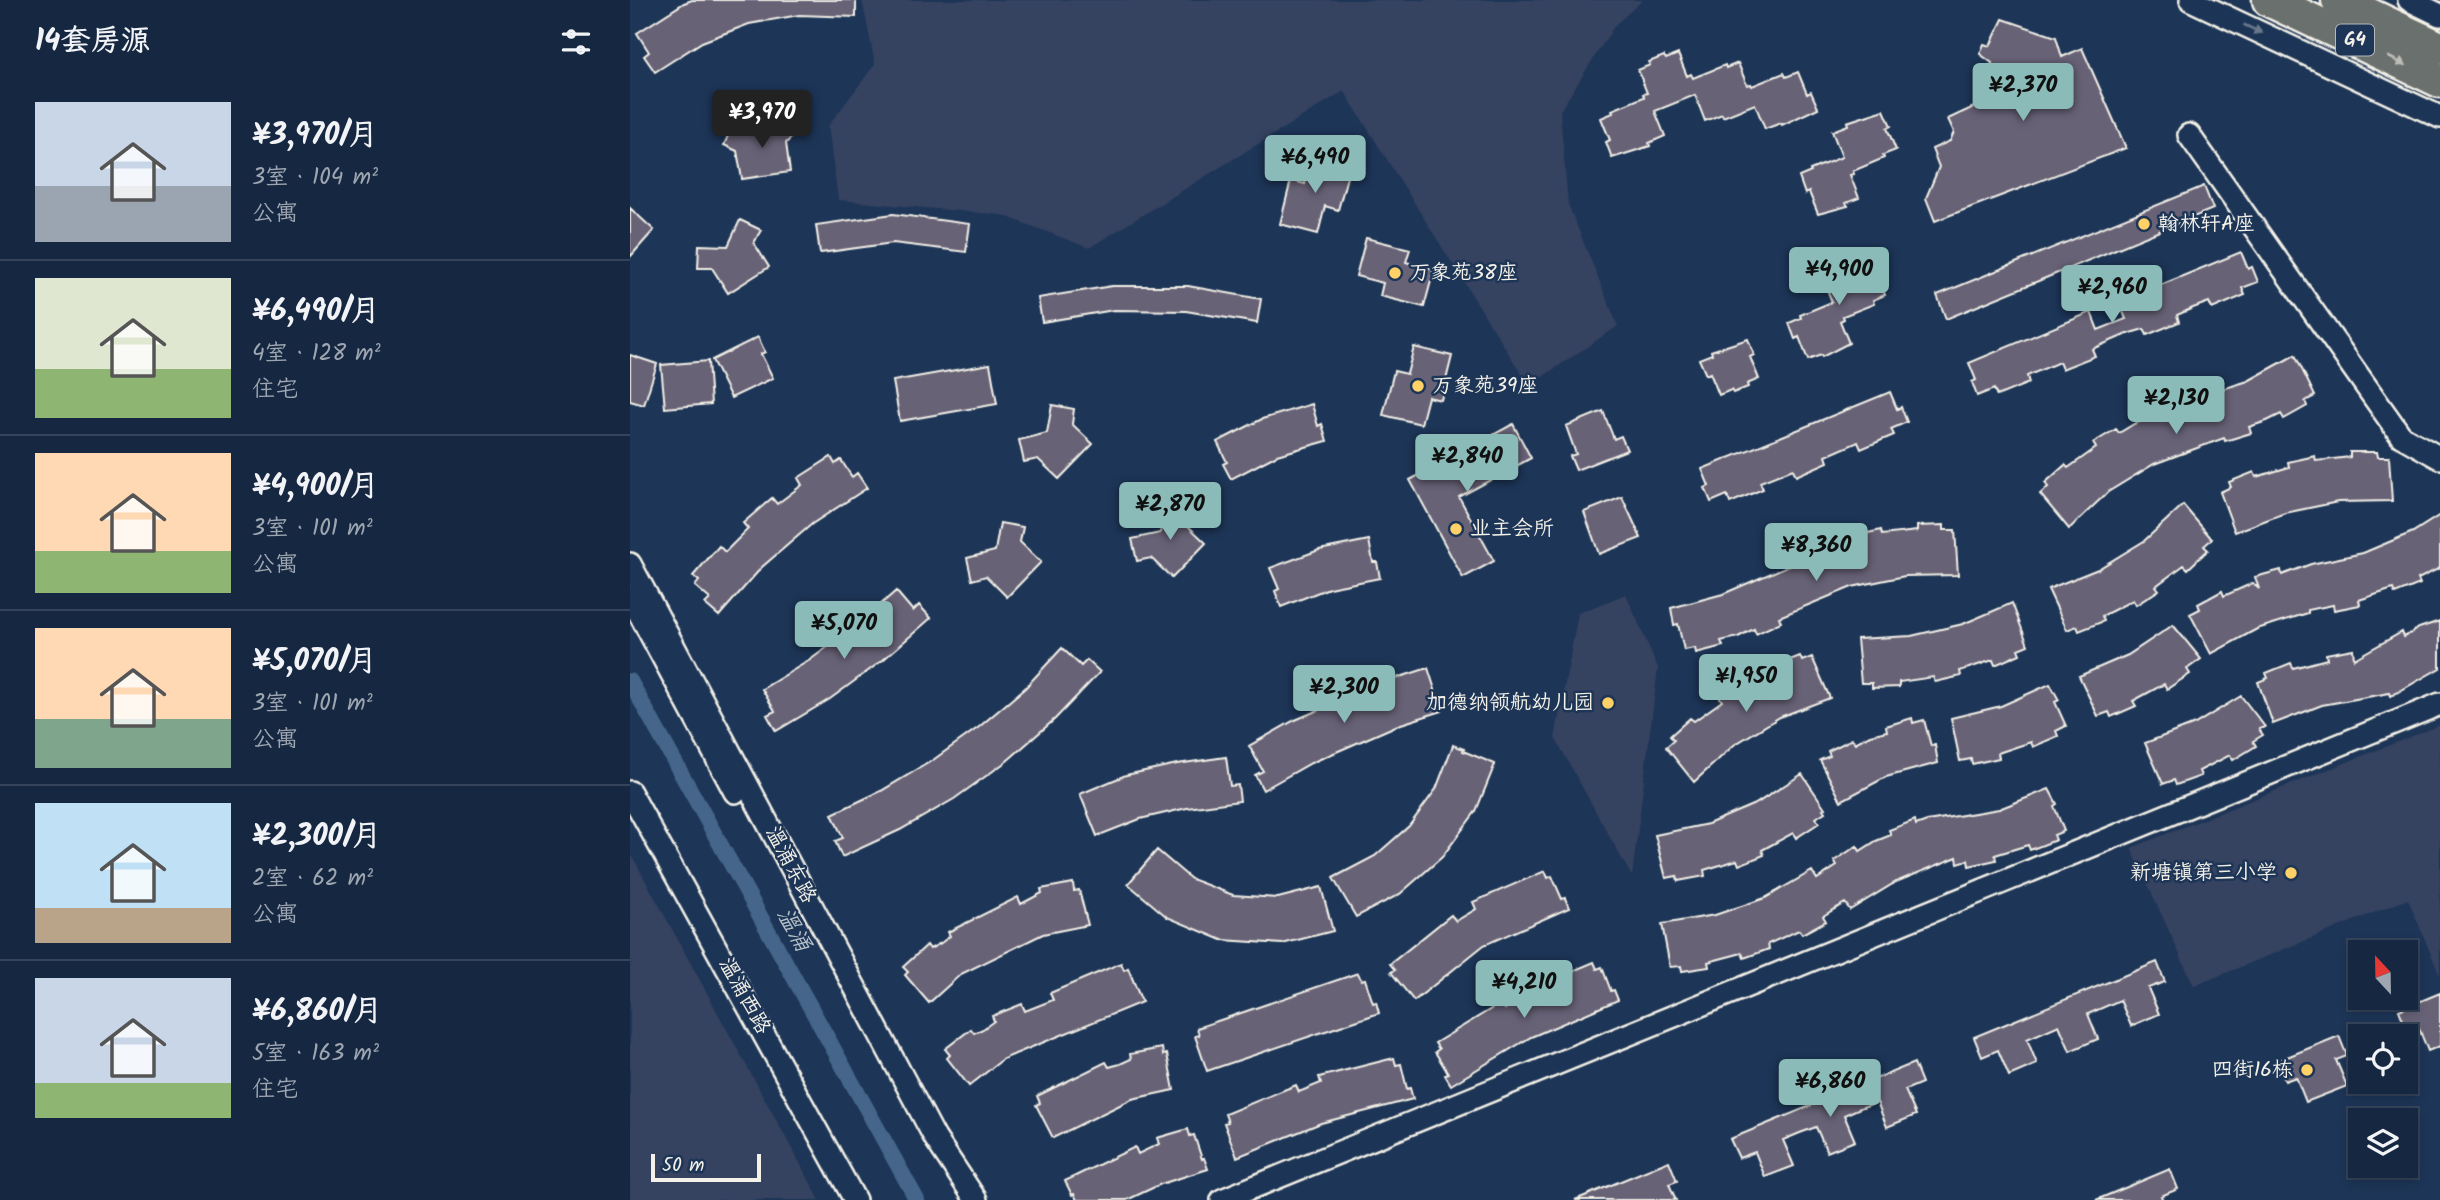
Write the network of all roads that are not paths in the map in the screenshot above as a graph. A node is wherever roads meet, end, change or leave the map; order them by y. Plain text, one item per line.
1 (2192, 0) edge
2 (2269, 0) edge
3 (2338, 0) edge
4 (2409, 0) edge
5 (2440, 15) edge
6 (2440, 48) edge
7 (2440, 81) edge
8 (2440, 117) edge
9 (2189, 135) dead end
10 (2440, 458) edge
11 (630, 564) edge
12 (630, 596) edge
13 (2440, 704) edge
14 (630, 792) edge
15 (855, 1200) edge
16 (960, 1200) edge
17 (975, 1200) edge
18 (1222, 1200) edge

1 -> 8 street
2 -> 7 highway, G4
3 - 6 highway, G4
4 - 5 street
9 - 10 street
11 - 17 street, 温涌东路
12 - 16 street, 温涌东路
13 - 18 street
14 - 15 street, 温涌西路

